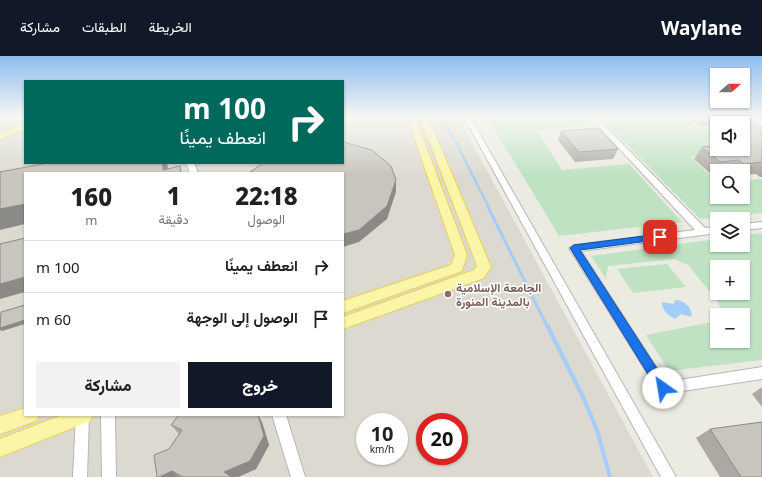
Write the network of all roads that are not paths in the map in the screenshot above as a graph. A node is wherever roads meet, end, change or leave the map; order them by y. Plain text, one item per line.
1 (418, 137) edge
2 (432, 137) edge
3 (478, 137) edge
4 (612, 137) edge
5 (762, 225) edge
6 (750, 226) edge
7 (710, 231) edge
8 (703, 232) junction
9 (344, 307) edge
10 (344, 323) edge
11 (762, 373) edge
12 (27, 416) edge
13 (80, 416) edge
14 (83, 416) edge
15 (108, 416) edge
16 (279, 416) edge
17 (0, 425) edge
18 (0, 448) edge
19 (80, 477) edge
20 (109, 477) edge
21 (298, 477) edge
22 (669, 477) edge

1 - 9 main road
2 - 10 main road
3 - 22 street
4 - 8 street
5 - 6 street
7 - 8 street
8 - 11 street
12 - 17 main road
13 - 18 main road
14 - 19 street
15 - 20 street
16 - 21 street

